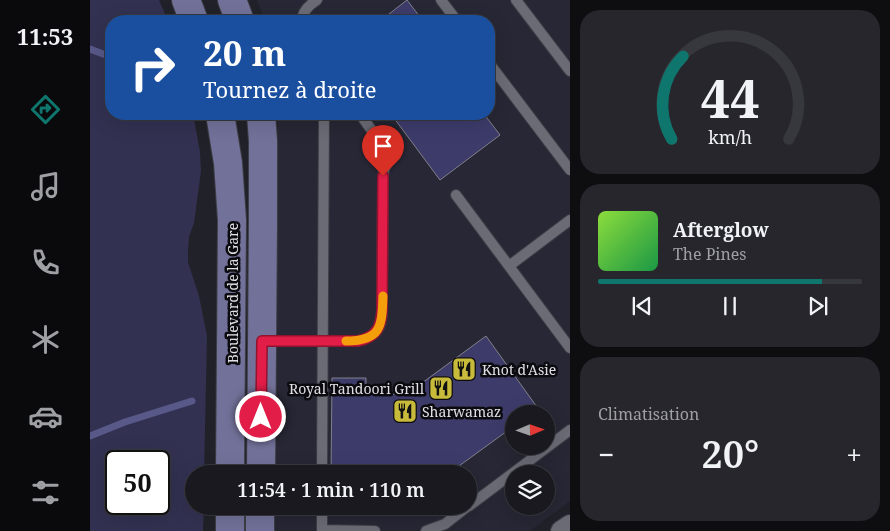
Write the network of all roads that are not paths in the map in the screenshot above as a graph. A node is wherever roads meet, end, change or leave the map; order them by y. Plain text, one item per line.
1 (186, 0) edge
2 (232, 0) edge
3 (317, 0) edge
4 (441, 0) edge
5 (516, 0) edge
6 (192, 15) edge
7 (238, 15) edge
8 (303, 15) edge
9 (452, 15) edge
10 (495, 71) edge
11 (570, 71) edge
12 (221, 120) edge
13 (261, 120) edge
14 (324, 120) edge
15 (364, 120) edge
16 (570, 170) edge
17 (456, 195) dead end
18 (570, 220) edge
19 (509, 266) junction
20 (262, 341) junction
21 (324, 341) junction
22 (570, 348) edge
23 (570, 430) edge
24 (230, 465) edge
25 (260, 465) edge
26 (322, 465) edge
27 (477, 500) edge
28 (230, 515) edge
29 (260, 515) edge
30 (322, 515) edge
31 (457, 515) edge
32 (570, 524) edge
33 (230, 531) edge
34 (260, 531) edge
35 (375, 531) edge
36 (426, 531) edge
37 (561, 531) edge

1 - 6 main road
2 - 7 main road
3 - 8 lane
4 - 9 lane
5 - 11 lane
10 - 16 lane
12 - 24 main road, Boulevard de la Gare
13 - 20 main road
14 - 21 lane
15 - 21 lane
17 - 19 lane
18 - 19 lane
19 - 22 lane
20 - 21 lane
20 - 25 main road
21 - 26 lane
23 - 27 lane
28 - 33 main road
29 - 34 main road
30 - 35 lane
31 - 36 lane
32 - 37 street

